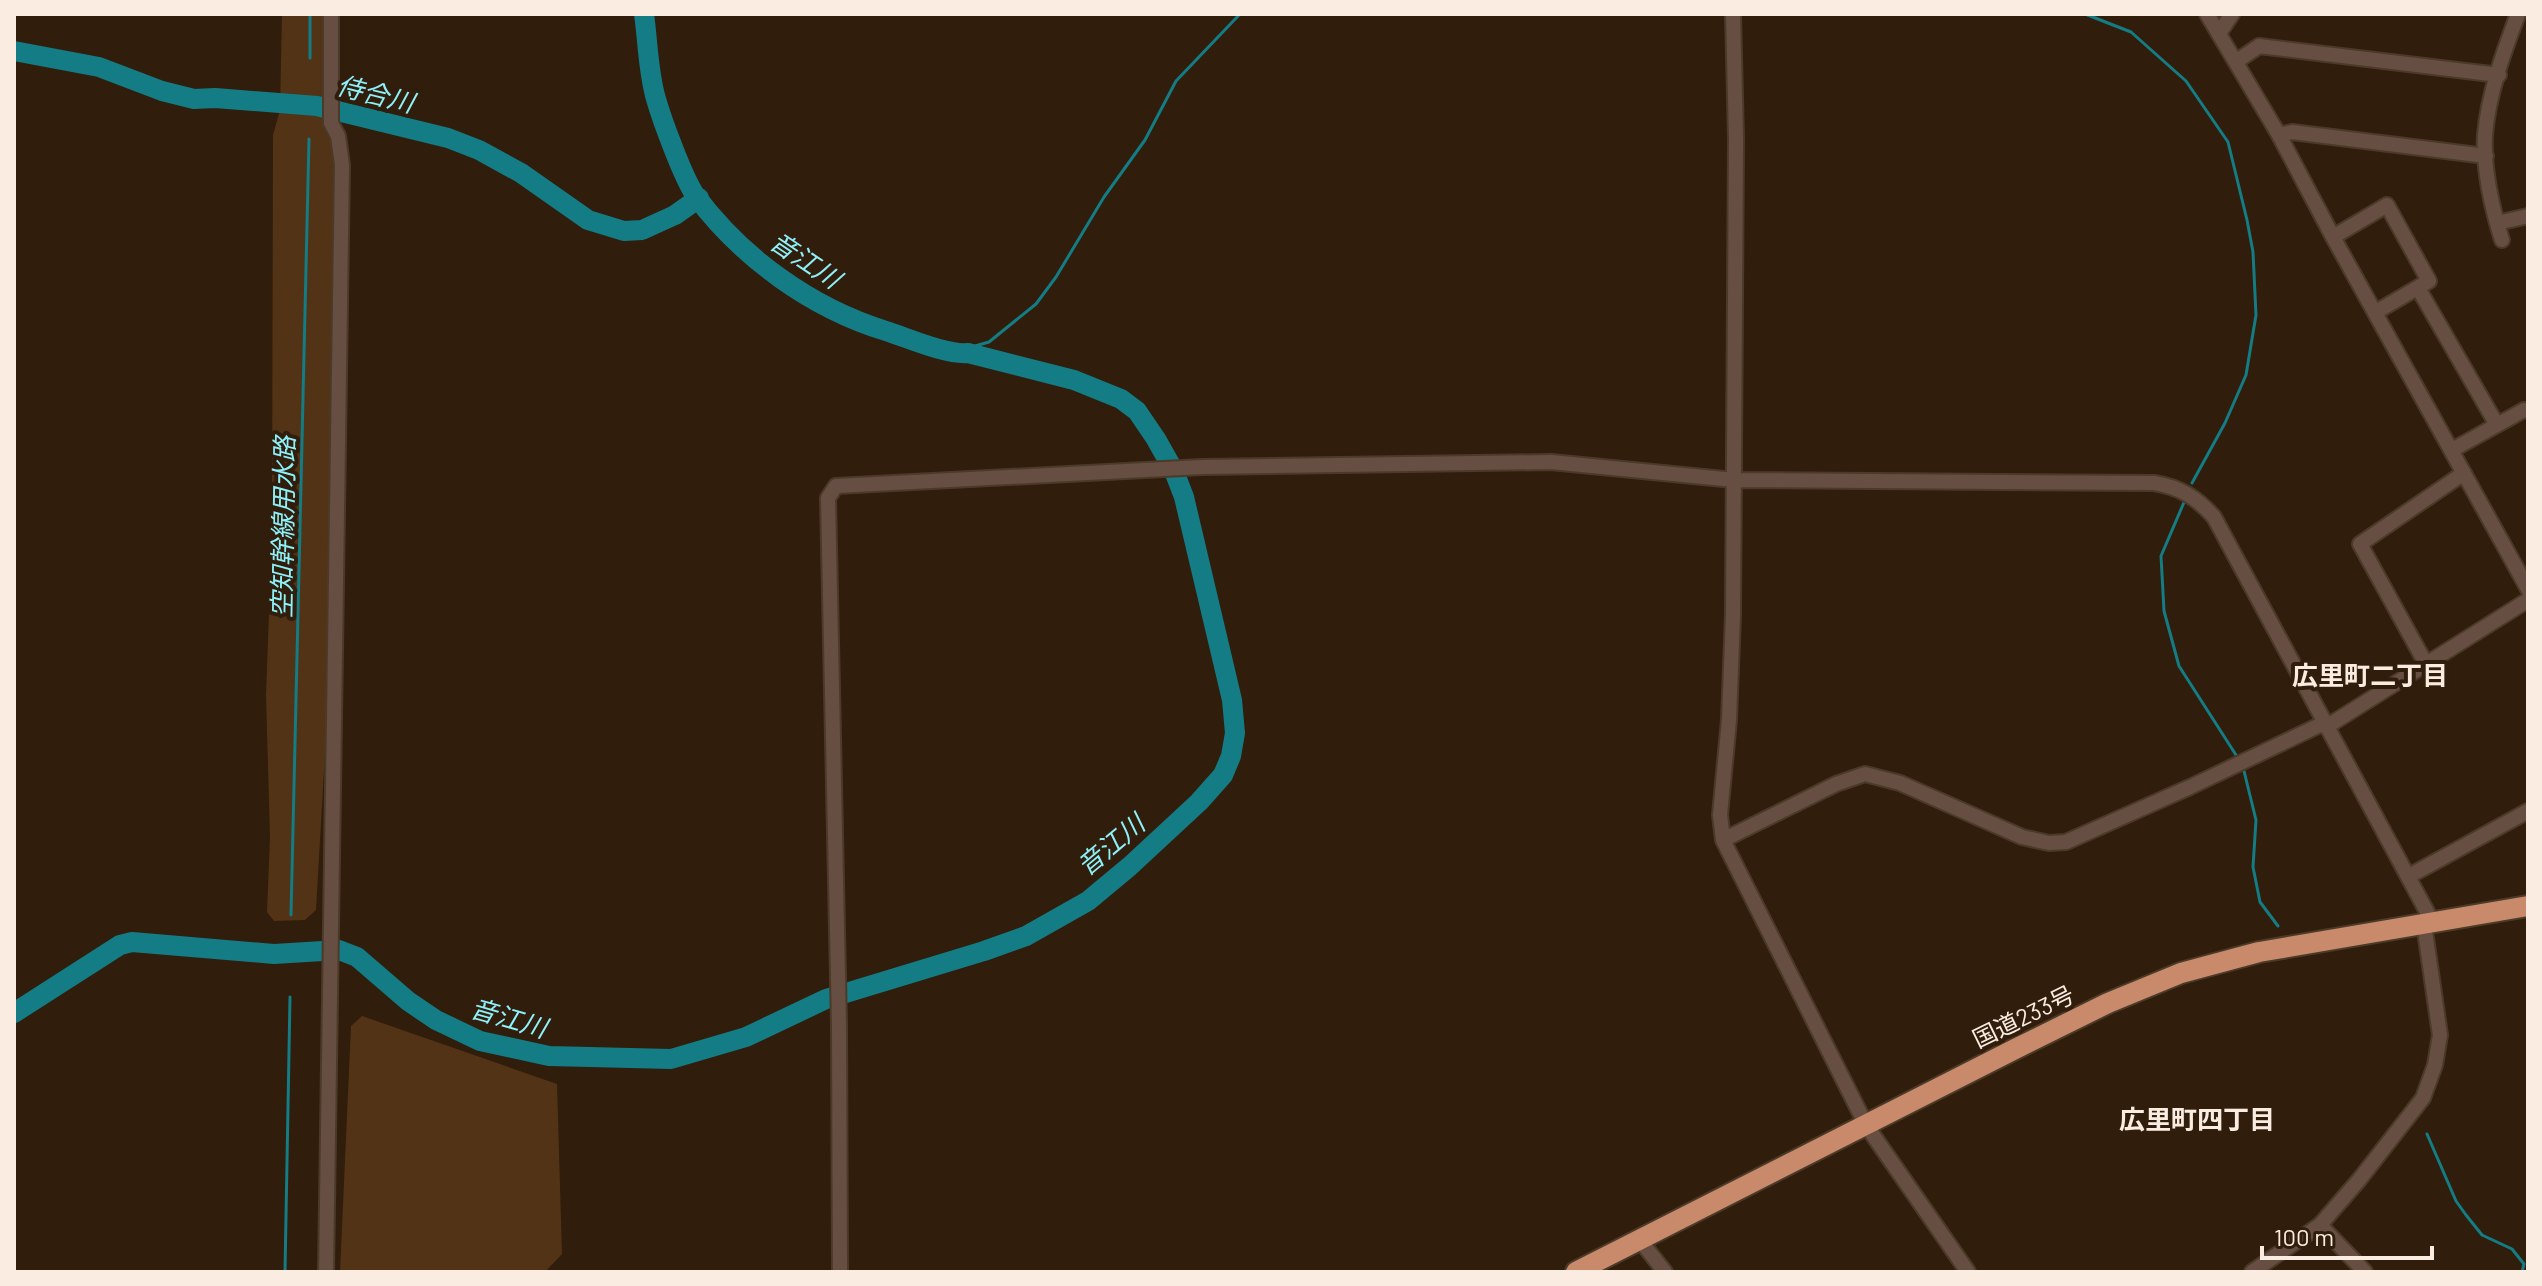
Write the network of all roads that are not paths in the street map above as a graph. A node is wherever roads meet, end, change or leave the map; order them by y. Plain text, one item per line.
1 (331, 14) edge
2 (1733, 14) edge
3 (2207, 14) edge
4 (2232, 14) edge
5 (2518, 14) edge
6 (2220, 32) junction
7 (2237, 61) junction
8 (2499, 75) junction
9 (2279, 135) junction
10 (2486, 156) junction
11 (2528, 216) edge
12 (2497, 223) junction
13 (2333, 237) junction
14 (2502, 240) dead end
15 (2418, 288) junction
16 (2376, 312) junction
17 (2524, 410) dead end
18 (2497, 425) junction
19 (2452, 450) junction
20 (2464, 473) junction
21 (1734, 480) junction
22 (2528, 589) edge
23 (2528, 600) edge
24 (2426, 664) junction
25 (2325, 725) junction
26 (2528, 811) edge
27 (1723, 840) junction
28 (2409, 876) junction
29 (2528, 906) edge
30 (2429, 924) junction
31 (1866, 1125) junction
32 (2320, 1225) junction
33 (1639, 1239) junction
34 (326, 1272) edge
35 (840, 1272) edge
36 (1576, 1272) edge
37 (1665, 1272) edge
38 (1968, 1272) edge
39 (2252, 1272) edge
40 (2365, 1272) edge

1 - 34 street
2 - 21 street
3 - 6 street
4 - 6 street
5 - 8 street
6 - 7 street
7 - 8 street
7 - 9 street
8 - 10 street
9 - 10 street
9 - 13 street
10 - 12 street
11 - 12 street
12 - 14 street
13 - 15 street
13 - 16 street
15 - 16 street
15 - 18 street
16 - 19 street
17 - 18 street
18 - 19 street
19 - 20 street
20 - 22 street
20 - 24 street
21 - 25 street
21 - 27 street
21 - 35 street
23 - 24 street
24 - 25 street
25 - 27 street
25 - 28 street
26 - 28 street
27 - 31 street
28 - 30 street
29 - 30 highway, 国道233号
30 - 31 highway, 国道233号
30 - 32 street
31 - 33 highway, 国道233号
31 - 38 street
32 - 39 street
32 - 40 street
33 - 36 highway, 国道233号
33 - 37 street

